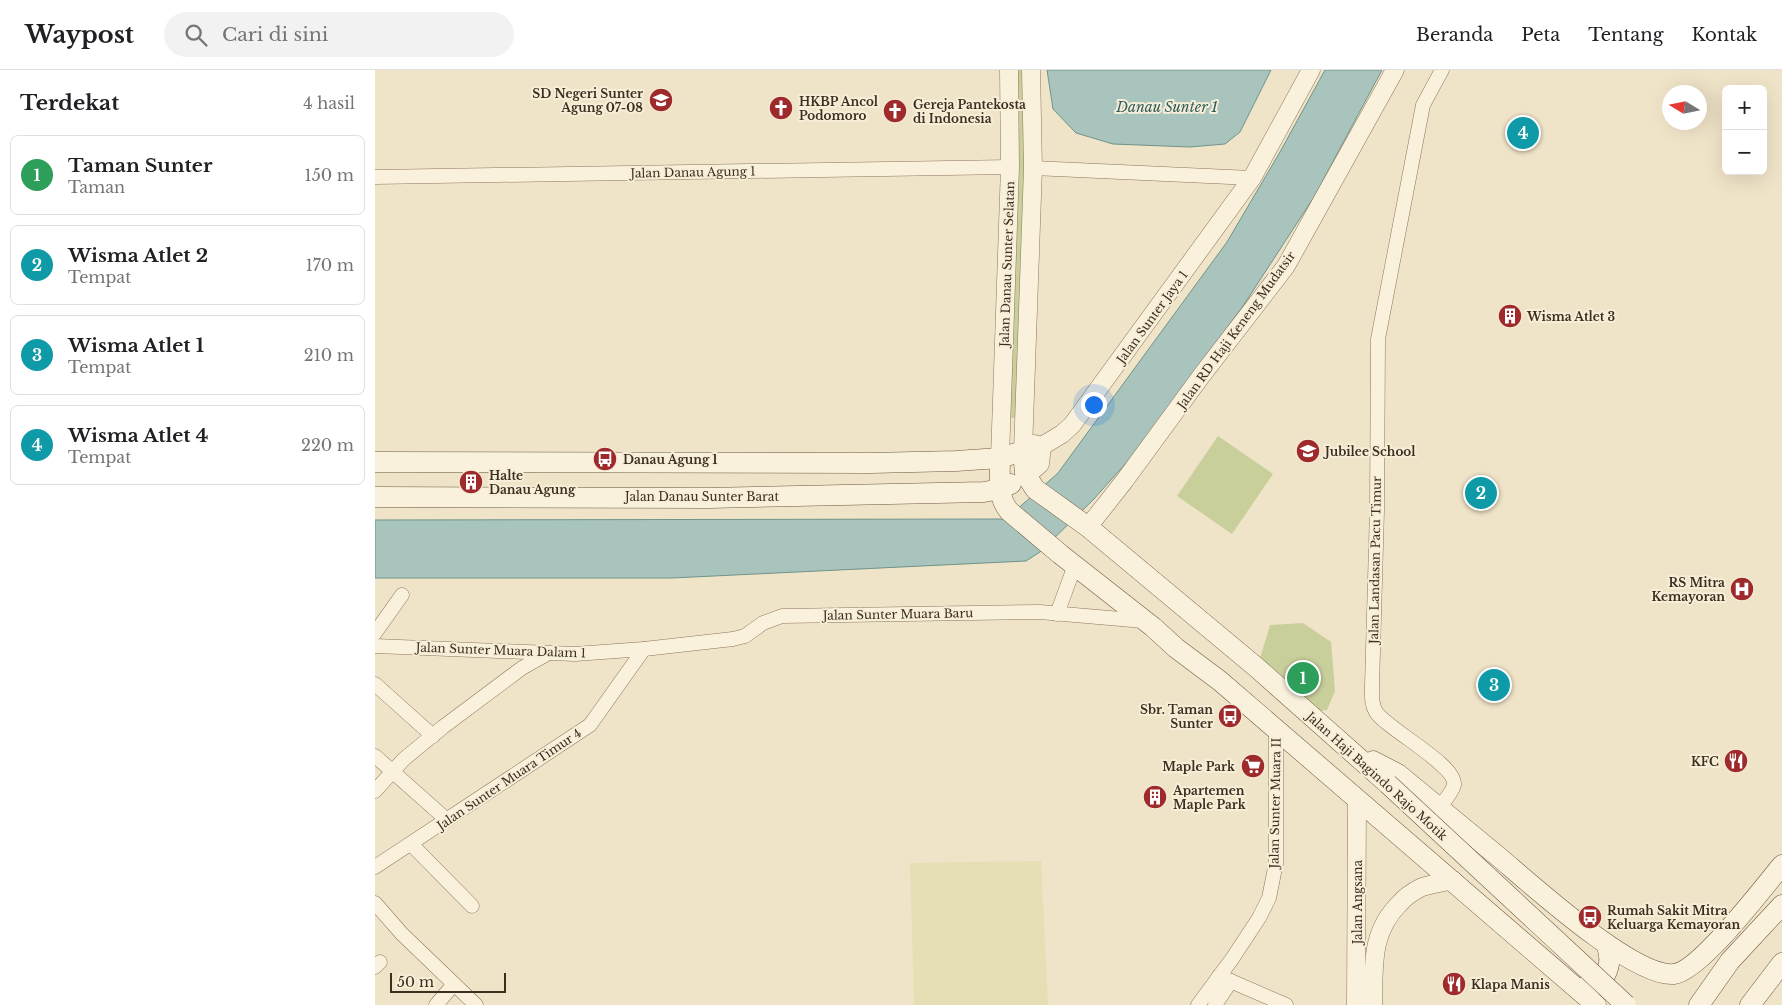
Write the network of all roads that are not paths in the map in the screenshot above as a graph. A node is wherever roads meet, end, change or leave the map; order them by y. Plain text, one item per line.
1 (1009, 70) edge
2 (1031, 70) edge
3 (1311, 70) edge
4 (1395, 70) edge
5 (1442, 70) edge
6 (1011, 167) junction
7 (1033, 168) junction
8 (375, 177) edge
9 (1252, 178) junction
10 (1033, 448) junction
11 (1000, 458) junction
12 (375, 462) edge
13 (1032, 483) junction
14 (1000, 489) junction
15 (375, 497) edge
16 (1082, 523) junction
17 (1067, 560) junction
18 (402, 595) dead end
19 (1057, 614) junction
20 (1145, 621) junction
21 (375, 633) edge
22 (745, 636) joint
23 (375, 646) edge
24 (644, 649) junction
25 (548, 654) junction
26 (375, 684) edge
27 (1276, 729) junction
28 (433, 736) junction
29 (1348, 750) junction
30 (375, 756) edge
31 (393, 771) junction
32 (375, 791) edge
33 (1357, 799) junction
34 (1439, 808) junction
35 (447, 820) junction
36 (411, 844) junction
37 (1782, 865) edge
38 (375, 867) edge
39 (1453, 880) junction
40 (375, 903) edge
41 (472, 906) dead end
42 (1777, 911) edge
43 (1739, 916) junction
44 (1606, 944) junction
45 (1782, 962) edge
46 (1689, 967) junction
47 (1225, 979) junction
48 (454, 984) junction
49 (1574, 986) junction
50 (1707, 1001) edge
51 (436, 1005) edge
52 (477, 1005) edge
53 (1198, 1005) edge
54 (1215, 1005) edge
55 (1286, 1005) edge
56 (1356, 1005) edge
57 (1373, 1005) edge
58 (1596, 1005) edge
59 (1626, 1005) edge
60 (1750, 1005) edge

1 - 6 street, Jalan Danau Sunter Selatan
2 - 7 street, Jalan Danau Sunter Selatan
3 - 9 street, Jalan Sunter Jaya 1
4 - 16 street, Jalan RD Haji Keneng Mudatsir
5 - 34 street, Jalan Landasan Pacu Timur
6 - 8 street, Jalan Danau Agung 1
6 - 11 street, Jalan Danau Sunter Selatan
7 - 9 street
7 - 10 street, Jalan Danau Sunter Selatan
9 - 10 street, Jalan Sunter Jaya 1
10 - 11 main road
10 - 13 main road
11 - 12 main road
11 - 14 main road
13 - 14 main road, Jalan Danau Sunter Barat
13 - 16 main road, Jalan Haji Bagindo Rajo Motik
14 - 15 main road, Jalan Danau Sunter Barat
14 - 17 main road
16 - 29 main road, Jalan Haji Bagindo Rajo Motik
17 - 19 street
17 - 20 main road
18 - 21 street
19 - 20 street, Jalan Sunter Muara Baru
19 - 22 street, Jalan Sunter Muara Baru
20 - 27 main road
22 - 24 street, Jalan Sunter Muara Dalam 1
23 - 25 street, Jalan Sunter Muara Dalam 1
24 - 25 street, Jalan Sunter Muara Dalam 1
24 - 35 street, Jalan Sunter Muara Timur 4
25 - 28 street
26 - 28 street
27 - 33 main road
27 - 47 street, Jalan Sunter Muara II
28 - 31 street
29 - 34 main road
29 - 59 main road, Jalan Haji Bagindo Rajo Motik, bridge
30 - 31 street
31 - 32 street
31 - 35 street
33 - 39 main road
33 - 56 street, Jalan Angsana
34 - 44 main road
35 - 36 street, Jalan Sunter Muara Timur 4
36 - 38 street, Jalan Sunter Muara Timur 4
36 - 41 street
37 - 43 main road
39 - 49 main road
39 - 57 street, Jalan Angsana
40 - 48 street
42 - 43 main road
42 - 50 main road
43 - 46 main road
44 - 46 main road
44 - 49 main road
45 - 60 main road
46 - 50 main road
47 - 53 street, Jalan Sunter Muara II
47 - 54 street
47 - 55 street
48 - 51 street
48 - 52 street
49 - 58 main road

